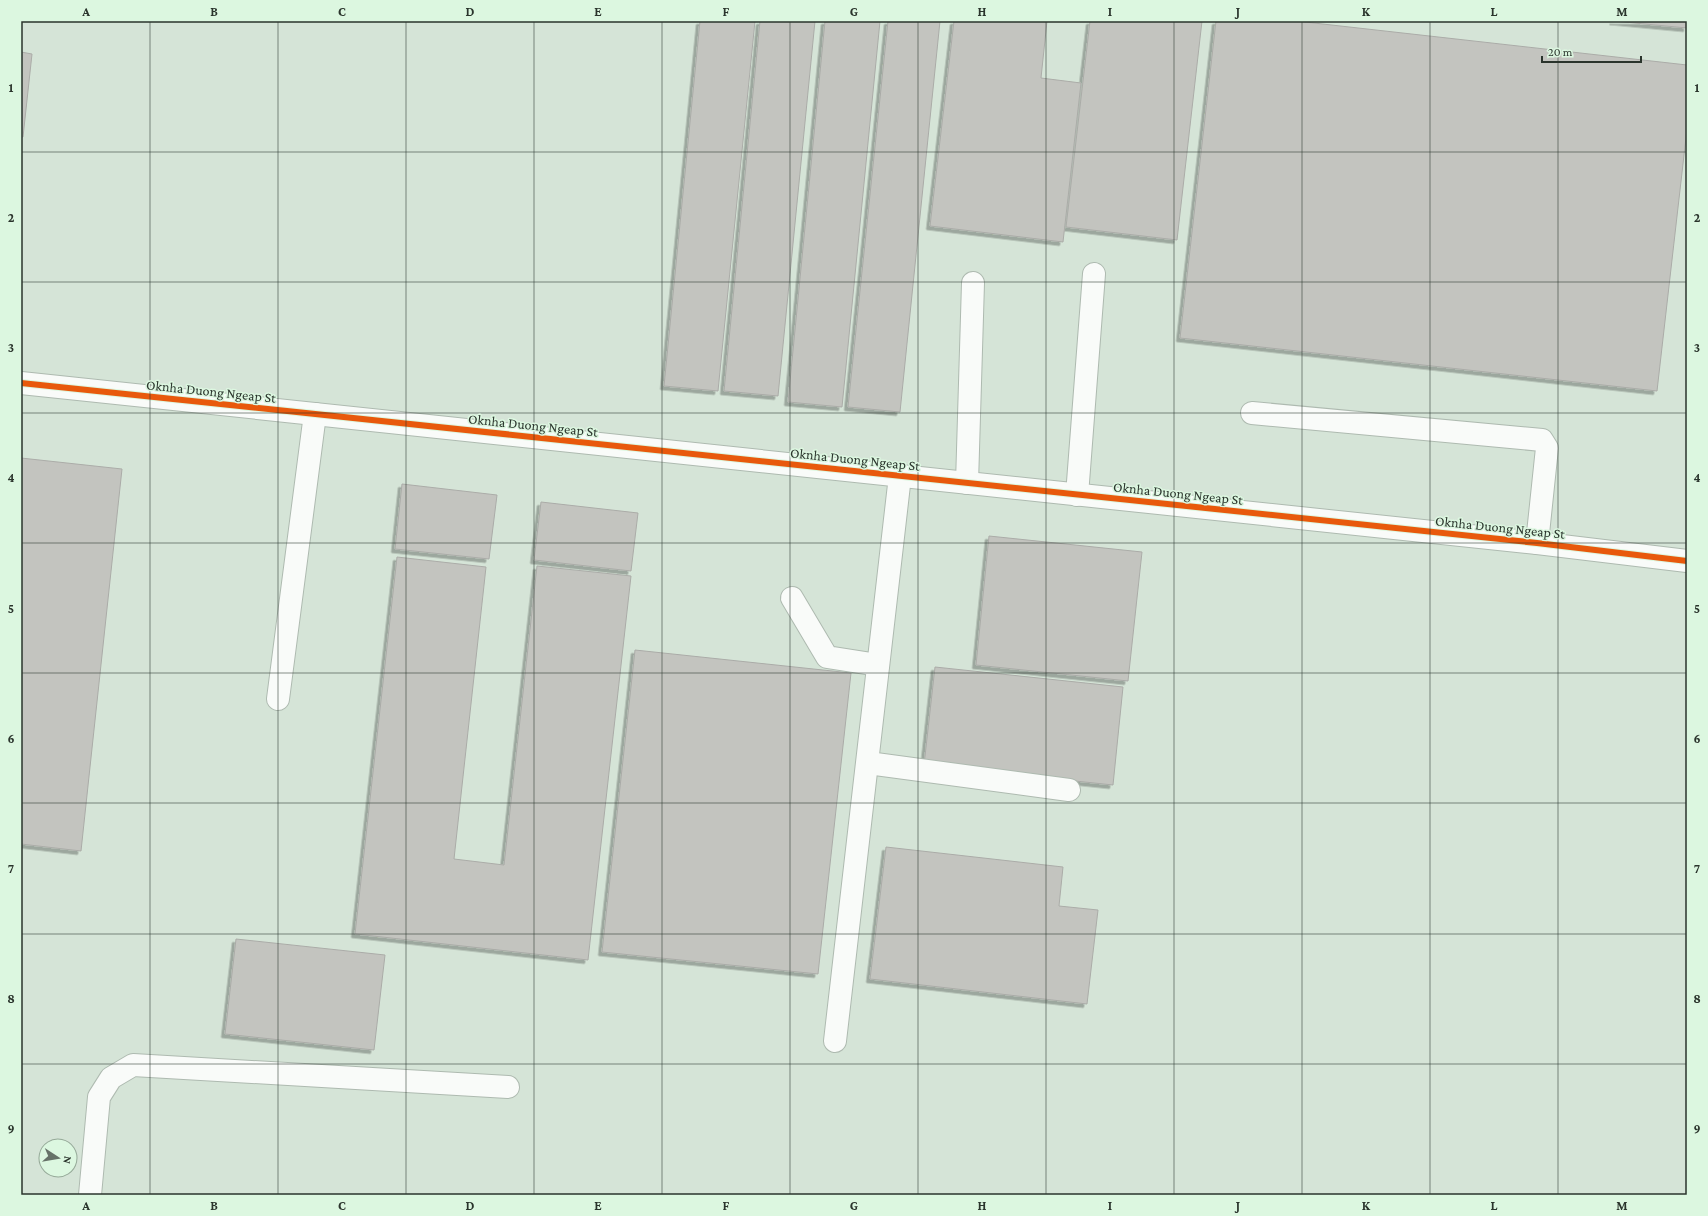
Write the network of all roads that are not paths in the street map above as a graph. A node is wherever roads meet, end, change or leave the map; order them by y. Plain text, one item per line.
1 (1094, 274) dead end
2 (972, 283) dead end
3 (21, 383) edge
4 (1252, 413) dead end
5 (314, 414) junction
6 (900, 476) junction
7 (967, 483) junction
8 (1077, 495) junction
9 (1537, 543) junction
10 (1687, 561) edge
11 (792, 598) dead end
12 (878, 665) junction
13 (278, 699) dead end
14 (868, 763) junction
15 (1069, 790) dead end
16 (835, 1042) dead end
17 (508, 1087) dead end
18 (90, 1195) edge

1 - 8 street
2 - 7 street
3 - 5 street, Oknha Duong Ngeap St
4 - 9 street
5 - 6 street, Oknha Duong Ngeap St
5 - 13 street
6 - 7 street, Oknha Duong Ngeap St
6 - 12 street
7 - 8 street, Oknha Duong Ngeap St
8 - 9 street, Oknha Duong Ngeap St
9 - 10 street, Oknha Duong Ngeap St
11 - 12 street
12 - 14 street
14 - 15 street
14 - 16 street
17 - 18 street

